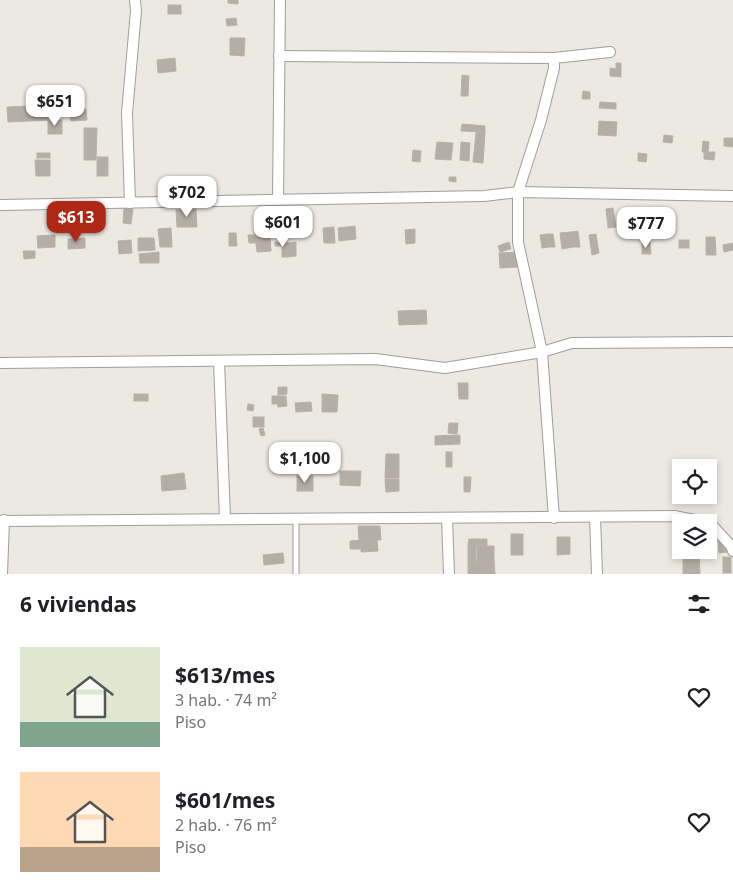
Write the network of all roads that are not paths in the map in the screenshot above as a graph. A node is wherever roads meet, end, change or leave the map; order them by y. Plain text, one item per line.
1 (135, 0) edge
2 (280, 0) edge
3 (610, 52) dead end
4 (279, 56) junction
5 (554, 58) junction
6 (518, 192) junction
7 (733, 196) edge
8 (278, 200) junction
9 (130, 203) junction
10 (0, 205) edge
11 (733, 342) edge
12 (542, 352) junction
13 (219, 361) junction
14 (0, 363) edge
15 (672, 516) edge
16 (595, 517) junction
17 (447, 518) junction
18 (554, 518) junction
19 (225, 519) junction
20 (296, 519) junction
21 (2, 520) edge
22 (717, 530) edge
23 (733, 551) edge
24 (2, 574) edge
25 (296, 574) edge
26 (450, 574) edge
27 (598, 574) edge

1 - 9 street
2 - 4 street
3 - 5 street
4 - 5 street
4 - 8 street
5 - 6 street
6 - 7 street
6 - 8 street
6 - 12 street
8 - 9 street
9 - 10 street
11 - 12 street
12 - 13 street
12 - 18 street
13 - 14 street
13 - 19 street
15 - 16 street
16 - 18 street
16 - 27 street
17 - 18 street
17 - 20 street
17 - 26 street
19 - 20 street
19 - 21 street
20 - 25 lane
21 - 24 street
22 - 23 street

